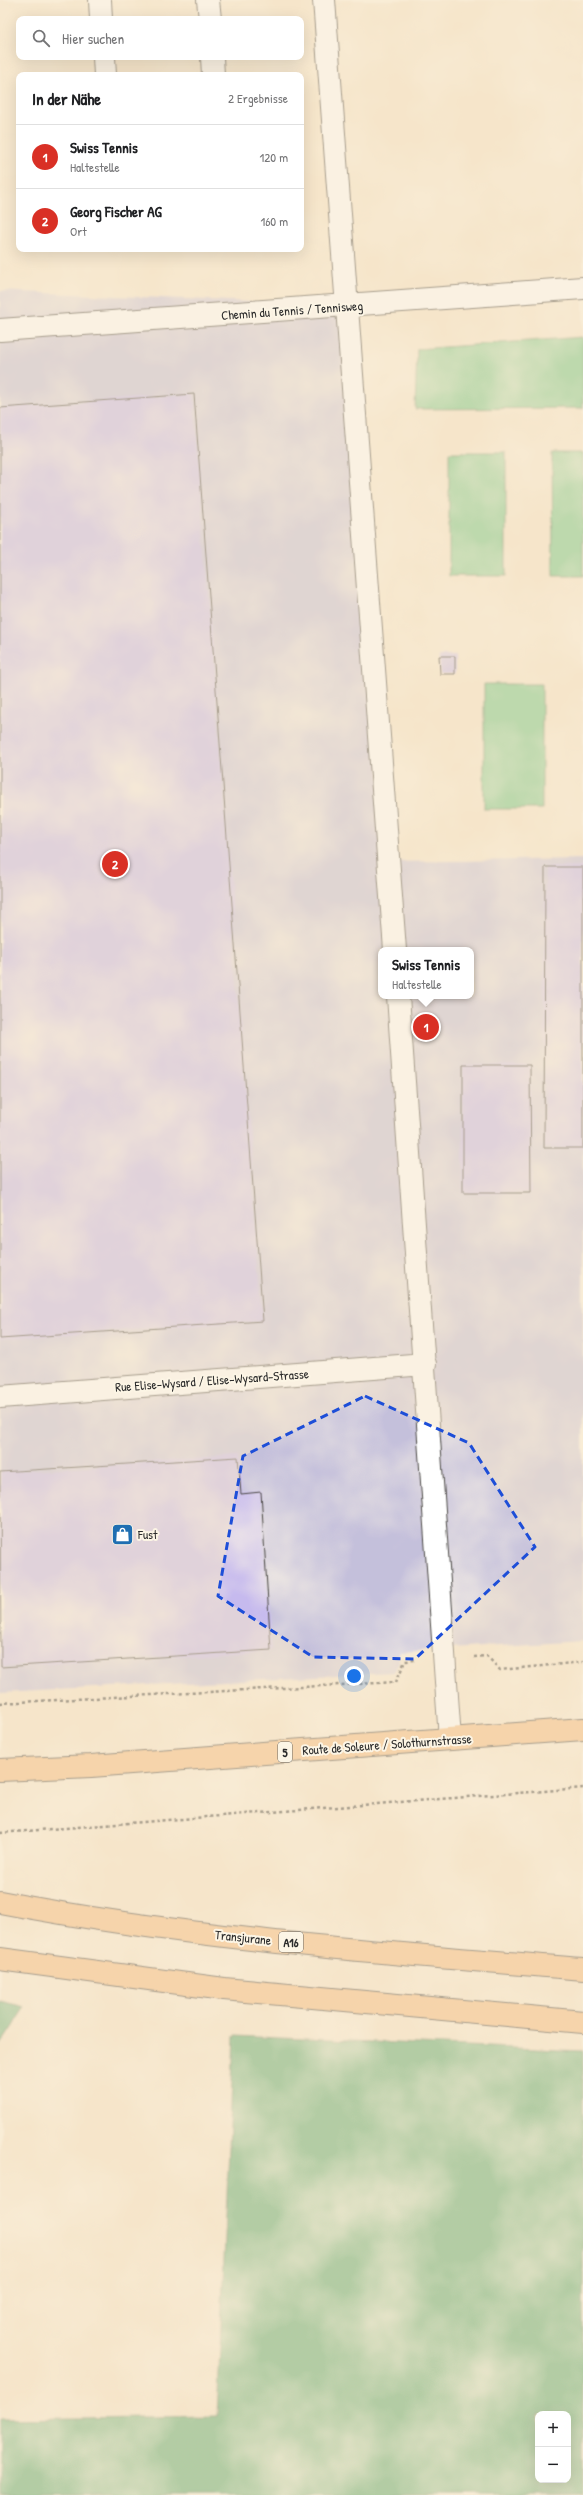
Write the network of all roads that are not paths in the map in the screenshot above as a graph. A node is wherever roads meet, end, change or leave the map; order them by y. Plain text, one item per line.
1 (100, 0) edge
2 (208, 0) edge
3 (324, 0) edge
4 (101, 16) edge
5 (210, 16) edge
6 (104, 60) edge
7 (212, 60) edge
8 (105, 72) edge
9 (214, 72) edge
10 (583, 288) edge
11 (346, 306) junction
12 (0, 330) edge
13 (395, 947) edge
14 (398, 999) edge
15 (425, 1364) junction
16 (0, 1396) edge
17 (583, 1729) edge
18 (450, 1739) junction
19 (0, 1770) edge
20 (0, 1902) edge
21 (0, 1959) edge
22 (583, 1969) edge
23 (583, 2022) edge

1 - 4 street
2 - 5 street
3 - 11 street
6 - 8 street
7 - 9 street
10 - 11 street, Chemin du Tennis / Tennisweg
11 - 12 street, Chemin du Tennis / Tennisweg
11 - 13 street
14 - 15 street
15 - 16 street, Rue Elise-Wysard / Elise-Wysard-Strasse
15 - 18 street
17 - 18 main road, Route de Soleure / Solothurnstrasse / 5
18 - 19 main road, Route de Soleure / Solothurnstrasse / 5
20 - 22 main road, Transjurane / A16
21 - 23 main road

